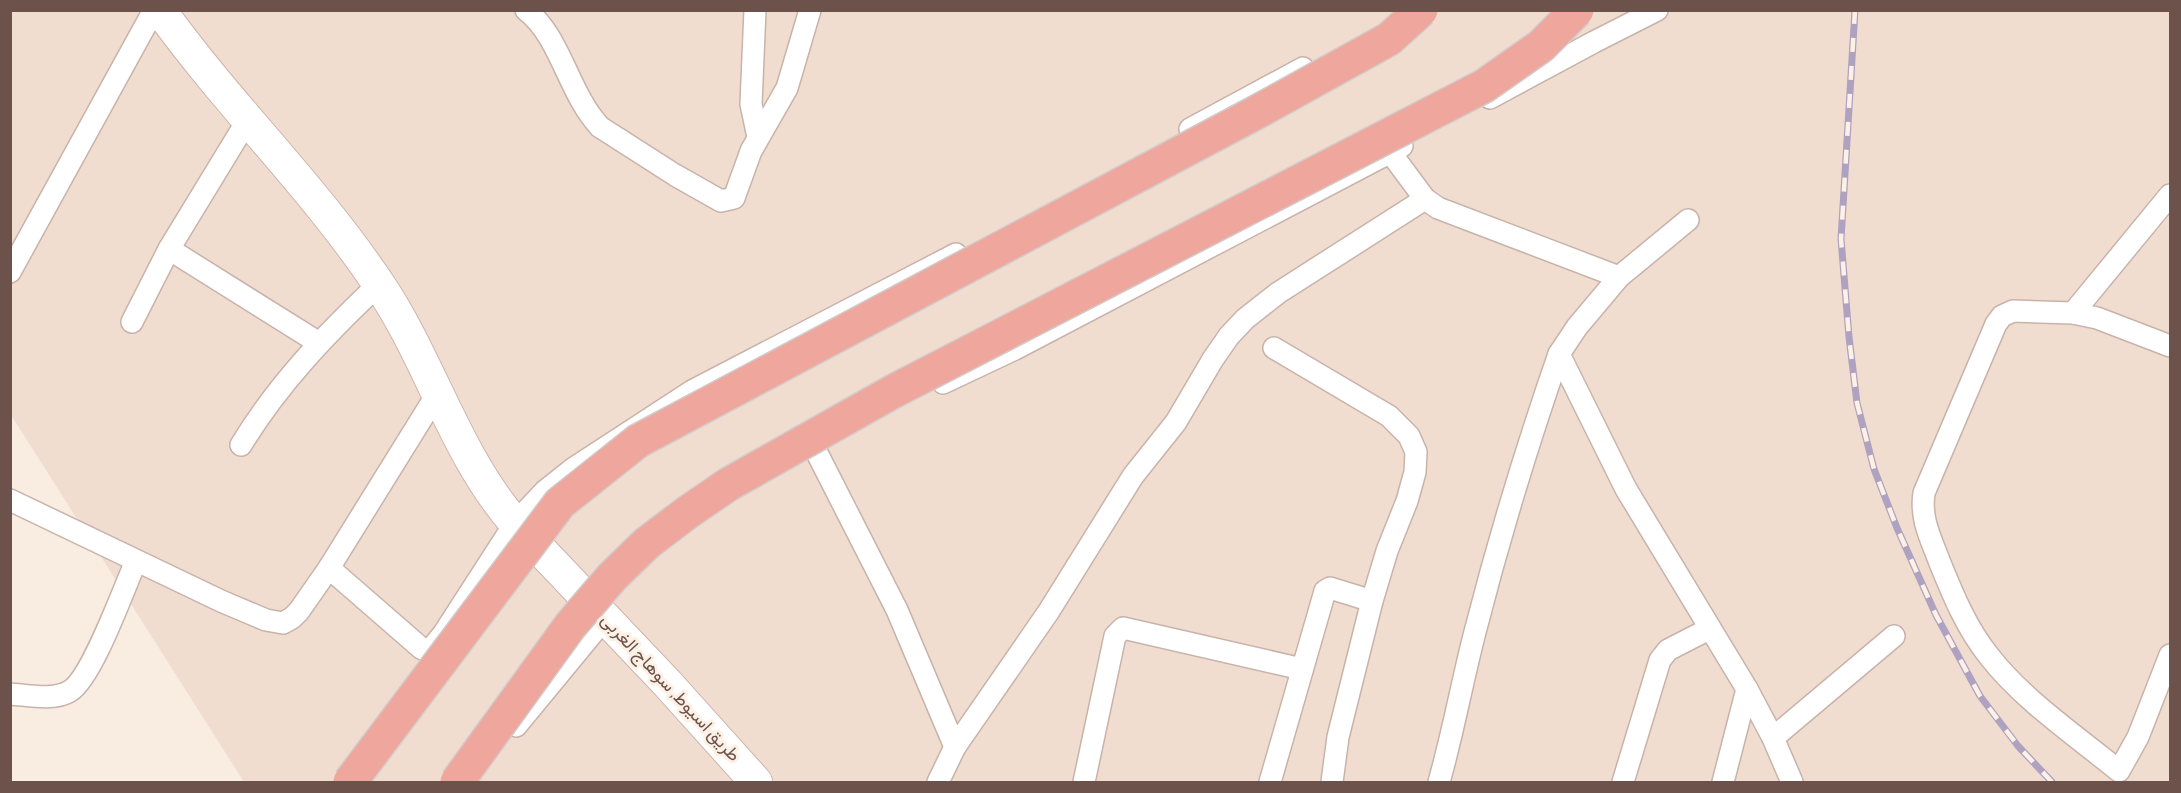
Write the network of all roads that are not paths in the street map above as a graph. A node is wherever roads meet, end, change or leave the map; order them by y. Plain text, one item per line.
1 (154, 10) edge
2 (160, 10) edge
3 (526, 10) edge
4 (755, 10) edge
5 (810, 10) edge
6 (1402, 10) edge
7 (1421, 10) edge
8 (1577, 10) edge
9 (1657, 10) edge
10 (247, 121) junction
11 (758, 137) junction
12 (1390, 152) junction
13 (2170, 195) edge
14 (1425, 199) junction
15 (1688, 220) dead end
16 (169, 249) junction
17 (10, 272) edge
18 (1619, 278) junction
19 (379, 284) junction
20 (2073, 313) junction
21 (132, 322) dead end
22 (320, 343) junction
23 (2170, 346) edge
24 (1274, 348) dead end
25 (1559, 354) junction
26 (437, 394) junction
27 (241, 445) dead end
28 (816, 450) junction
29 (10, 500) edge
30 (526, 534) junction
31 (136, 561) junction
32 (329, 568) junction
33 (1372, 601) junction
34 (595, 606) junction
35 (1709, 629) junction
36 (1894, 636) dead end
37 (2170, 656) edge
38 (1302, 669) junction
39 (1747, 689) junction
40 (10, 694) edge
41 (1773, 738) junction
42 (955, 747) junction
43 (2113, 777) edge
44 (350, 783) edge
45 (457, 783) edge
46 (476, 783) edge
47 (756, 783) edge
48 (938, 783) edge
49 (1084, 783) edge
50 (1270, 783) edge
51 (1332, 783) edge
52 (1439, 783) edge
53 (1623, 783) edge
54 (1723, 783) edge
55 (1792, 783) edge

1 - 17 street
2 - 10 main road, طريق اسيوط, سوهاج الغربى
3 - 11 street
4 - 11 street
5 - 11 street
6 - 30 street
7 - 44 highway, bridge
8 - 45 highway, bridge
9 - 12 street
10 - 16 street
10 - 19 main road, طريق اسيوط, سوهاج الغربى
12 - 14 street
12 - 28 street
13 - 20 street
14 - 18 street
14 - 42 street
15 - 18 street
16 - 21 street
16 - 22 street
18 - 25 street
19 - 22 street
19 - 26 main road, طريق اسيوط, سوهاج الغربى
20 - 23 street
20 - 43 street
22 - 27 street
24 - 33 street
25 - 35 street
25 - 52 street
26 - 30 main road, طريق اسيوط, سوهاج الغربى
26 - 32 street
28 - 34 street
28 - 42 street
29 - 31 street
30 - 32 street
30 - 34 main road, طريق اسيوط, سوهاج الغربى
31 - 32 street
31 - 40 street
33 - 38 street
33 - 51 street
34 - 46 street
34 - 47 main road, طريق اسيوط, سوهاج الغربى
35 - 39 street
35 - 53 street
36 - 41 street
37 - 43 street
38 - 49 street
38 - 50 street
39 - 41 street
39 - 54 street
41 - 55 street
42 - 48 street

